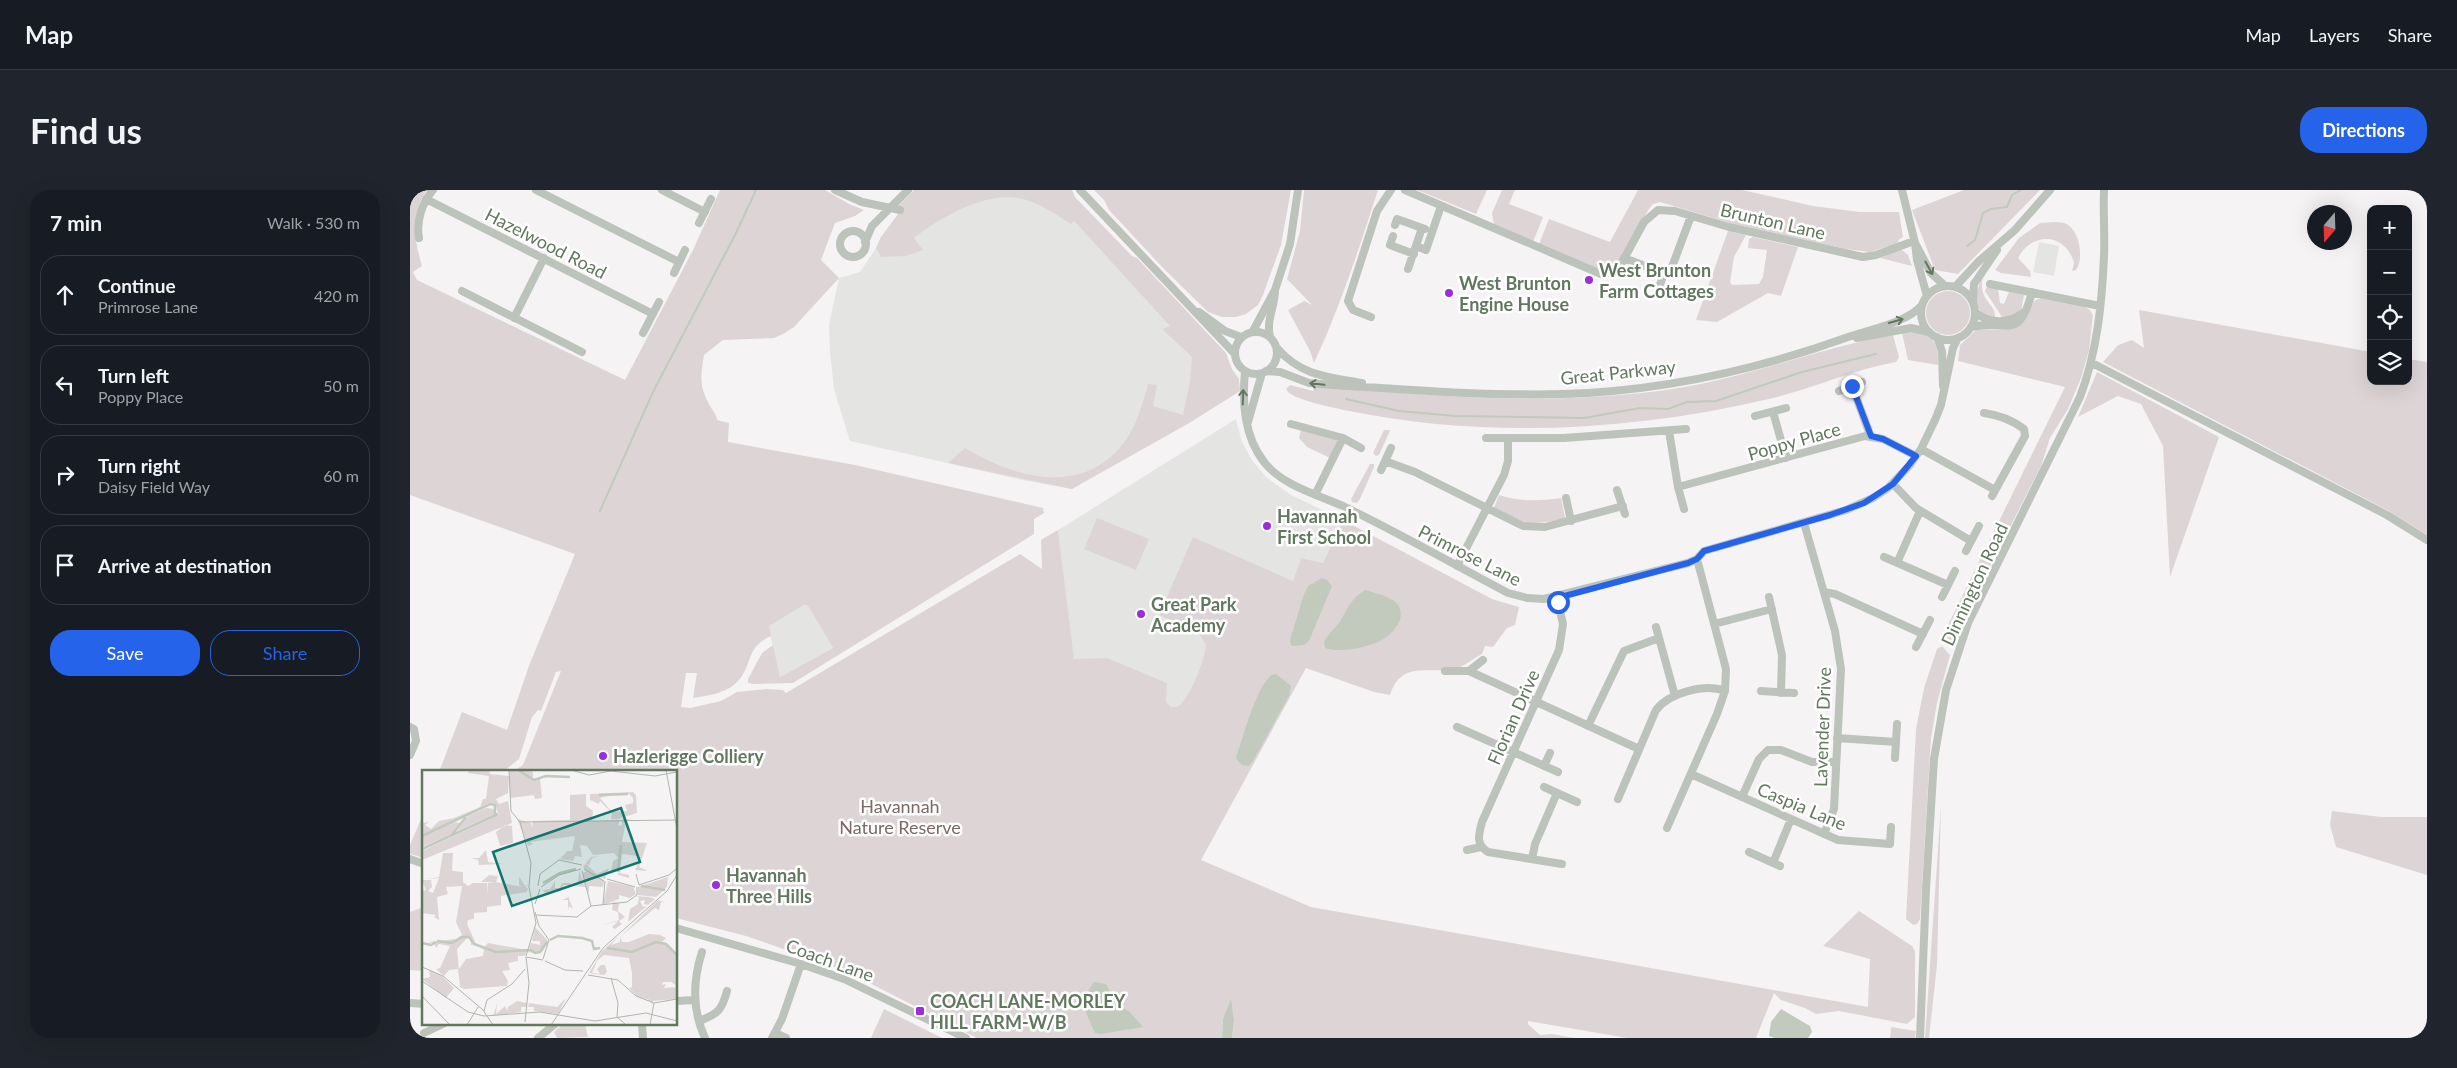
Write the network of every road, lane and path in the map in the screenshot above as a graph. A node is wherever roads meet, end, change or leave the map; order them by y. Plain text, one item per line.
1 (433, 190) edge
2 (536, 190) edge
3 (662, 190) edge
4 (835, 190) edge
5 (908, 190) edge
6 (1080, 190) edge
7 (1298, 190) edge
8 (1391, 190) edge
9 (1405, 190) edge
10 (1902, 190) edge
11 (2050, 190) edge
12 (2104, 190) edge
13 (426, 199) junction
14 (711, 199) dead end
15 (1441, 206) junction
16 (889, 208) junction
17 (900, 210) dead end
18 (705, 212) junction
19 (1691, 216) junction
20 (699, 223) dead end
21 (1395, 225) dead end
22 (872, 226) junction
23 (1422, 228) junction
24 (854, 231) junction
25 (1432, 231) junction
26 (1393, 236) dead end
27 (419, 238) dead end
28 (866, 242) junction
29 (1915, 242) junction
30 (2001, 244) junction
31 (685, 250) dead end
32 (1415, 250) junction
33 (544, 258) junction
34 (1624, 258) junction
35 (679, 262) junction
36 (1408, 269) dead end
37 (674, 273) dead end
38 (1664, 273) junction
39 (1990, 284) dead end
40 (1945, 286) junction
41 (1955, 287) junction
42 (1275, 290) junction
43 (462, 291) dead end
44 (2032, 292) junction
45 (1656, 294) dead end
46 (1927, 296) junction
47 (659, 302) dead end
48 (1973, 302) junction
49 (1922, 305) junction
50 (1192, 306) junction
51 (2100, 306) junction
52 (1975, 312) junction
53 (2025, 312) junction
54 (653, 314) junction
55 (1372, 317) dead end
56 (514, 318) junction
57 (1971, 328) junction
58 (1252, 331) junction
59 (643, 332) dead end
60 (1930, 332) junction
61 (1241, 337) junction
62 (1270, 337) junction
63 (1937, 337) junction
64 (1958, 338) junction
65 (1833, 343) junction
66 (1277, 348) junction
67 (582, 352) dead end
68 (1234, 353) junction
69 (2092, 363) junction
70 (1245, 371) junction
71 (1264, 372) junction
72 (1862, 382) dead end
73 (1852, 386) junction
74 (1944, 388) junction
75 (1401, 390) junction
76 (1839, 390) dead end
77 (1786, 408) dead end
78 (1773, 412) junction
79 (1984, 413) dead end
80 (1755, 416) dead end
81 (1248, 422) junction
82 (1291, 424) dead end
83 (1686, 429) dead end
84 (1669, 431) junction
85 (1871, 436) junction
86 (1343, 438) junction
87 (1486, 438) dead end
88 (1508, 438) junction
89 (1360, 448) dead end
90 (1391, 448) dead end
91 (1921, 449) junction
92 (1916, 456) junction
93 (1786, 458) junction
94 (1385, 461) junction
95 (1381, 470) dead end
96 (1893, 484) junction
97 (1678, 487) junction
98 (1618, 490) dead end
99 (1315, 495) junction
100 (1566, 498) dead end
101 (1622, 506) junction
102 (1487, 509) junction
103 (1684, 509) dead end
104 (1920, 511) junction
105 (1625, 514) dead end
106 (1571, 521) junction
107 (1804, 523) junction
108 (1979, 526) dead end
109 (2427, 540) edge
110 (1971, 542) junction
111 (1966, 551) dead end
112 (1884, 557) dead end
113 (1697, 559) junction
114 (1898, 563) junction
115 (1457, 566) junction
116 (1955, 570) dead end
117 (1948, 585) junction
118 (1824, 592) junction
119 (1942, 596) dead end
120 (1769, 597) dead end
121 (1557, 598) junction
122 (1772, 609) junction
123 (1930, 620) dead end
124 (1714, 624) junction
125 (1656, 627) dead end
126 (1923, 634) junction
127 (1659, 638) junction
128 (1916, 647) dead end
129 (1483, 660) dead end
130 (1445, 671) dead end
131 (1469, 671) junction
132 (1725, 690) junction
133 (1761, 691) dead end
134 (1781, 692) junction
135 (1794, 693) dead end
136 (1675, 696) junction
137 (1536, 702) junction
138 (1897, 724) dead end
139 (1457, 726) dead end
140 (1588, 726) junction
141 (410, 727) edge
142 (1837, 738) junction
143 (1896, 742) junction
144 (1639, 749) junction
145 (1514, 752) junction
146 (1550, 753) dead end
147 (410, 755) edge
148 (1894, 758) dead end
149 (1836, 762) junction
150 (1544, 766) junction
151 (1558, 772) dead end
152 (1691, 774) junction
153 (1544, 787) dead end
154 (1557, 793) junction
155 (1742, 797) junction
156 (1618, 799) dead end
157 (1577, 802) dead end
158 (1791, 819) junction
159 (1891, 827) dead end
160 (1667, 828) dead end
161 (1824, 834) junction
162 (1481, 847) junction
163 (1467, 850) dead end
164 (1749, 852) dead end
165 (1532, 859) junction
166 (1562, 864) dead end
167 (678, 929) edge
168 (702, 952) dead end
169 (801, 964) junction
170 (727, 991) dead end
171 (695, 1000) junction
172 (678, 1001) edge
173 (699, 1020) junction
174 (439, 1026) edge
175 (551, 1026) edge
176 (424, 1033) dead end
177 (773, 1036) edge
178 (538, 1038) edge
179 (704, 1038) edge
180 (786, 1038) edge
181 (966, 1038) edge
182 (1920, 1038) edge

1 - 13 street
2 - 35 street
3 - 18 street
4 - 16 street
5 - 16 street
6 - 50 street
7 - 42 street
8 - 55 street
9 - 15 street, Brunton Lane
10 - 29 street
11 - 30 street
12 - 51 street
13 - 27 street
13 - 33 street, Hazelwood Road
14 - 18 street
15 - 25 street
15 - 34 street, Brunton Lane
16 - 17 street
16 - 22 street
18 - 20 street
19 - 29 street, Brunton Lane
19 - 34 street, Brunton Lane
19 - 38 street
21 - 23 street
22 - 24 street
22 - 28 street
23 - 25 street
23 - 32 street
24 - 28 street
24 - 28 street
25 - 32 street
26 - 32 street
29 -> 40 street
29 - 46 street
30 - 41 street
30 - 48 street
31 - 35 street
32 - 36 street
33 - 54 street, Hazelwood Road
33 - 56 street
34 - 38 street
35 - 37 street
38 - 45 street
39 - 44 street
40 - 41 street
40 - 46 street
41 - 48 street
42 - 58 street
42 - 62 street
43 - 56 street
44 - 51 street
44 - 53 street
46 - 49 street, Great Parkway
47 - 54 street
48 - 52 street
49 - 60 street
65 -> 49 street, Great Parkway
50 - 61 street
50 - 68 street
51 - 69 street, Dinnington Road
52 - 53 street
52 - 57 street
53 - 57 street
54 - 59 street
56 - 67 street
57 - 64 street
58 - 61 street
58 - 62 street
60 - 63 street, Great Parkway
60 - 65 street, Great Parkway
61 - 68 street
62 - 66 street, Great Parkway
63 - 64 street
63 - 74 street, Primrose Lane
64 - 74 street, Primrose Lane
65 - 75 street, Great Parkway
66 - 71 street
66 - 75 street, Great Parkway
68 - 70 street
69 - 109 street
69 - 182 street, Dinnington Road
70 - 71 street, Great Parkway
81 -> 70 street, Primrose Lane
75 -> 71 street, Great Parkway
71 - 81 street
72 - 73 street
73 - 76 street
73 - 85 street
74 - 91 street, Primrose Lane
77 - 78 street
78 - 80 street
78 - 93 street
79 - 91 street
81 - 99 street, Primrose Lane
82 - 86 street
83 - 84 street
84 - 88 street
84 - 97 street
85 - 92 street
85 - 93 street, Poppy Place
86 - 89 street
86 - 99 street
87 - 88 street
88 - 102 street
90 - 94 street
91 - 92 street, Primrose Lane
92 - 96 street, Primrose Lane
93 - 97 street, Poppy Place
94 - 95 street
94 - 102 street
96 - 104 street
96 - 107 street, Primrose Lane
97 - 103 street
98 - 101 street
99 - 115 street, Primrose Lane
100 - 106 street
101 - 105 street
101 - 106 street
102 - 106 street
102 - 115 street
104 - 110 street
104 - 114 street
107 - 113 street, Primrose Lane
107 - 118 street, Lavender Drive
108 - 110 street
110 - 111 street
112 - 114 street
113 - 121 street, Primrose Lane
113 - 124 street
114 - 117 street
115 - 121 street, Primrose Lane
116 - 117 street
117 - 119 street
118 - 126 street
118 - 142 street, Lavender Drive
120 - 122 street
121 - 137 street, Florian Drive
122 - 124 street
122 - 134 street
123 - 126 street
124 - 132 street
125 - 127 street
126 - 128 street
127 - 136 street
127 - 140 street
129 - 131 street
130 - 131 street
131 - 137 street
132 - 136 street
132 - 152 street
133 - 134 street
134 - 135 street
136 - 144 street
137 - 140 street
137 - 145 street, Florian Drive
138 - 143 street
139 - 145 street
140 - 144 street
141 - 147 street
142 - 143 street
142 - 149 street, Lavender Drive
143 - 148 street
144 - 156 street
145 - 150 street
145 - 162 street, Florian Drive
146 - 150 street
149 - 155 street
149 - 161 street, Lavender Drive
150 - 151 street
152 - 155 street, Caspia Lane
152 - 160 street
153 - 154 street
154 - 157 street
154 - 165 street
155 - 158 street, Caspia Lane
158 - 161 street, Caspia Lane
158 - 164 street
159 - 161 street, Caspia Lane
162 - 163 street
162 - 165 street
165 - 166 street
167 - 169 street, Coach Lane
168 - 171 street
169 - 177 street
169 - 181 street, Coach Lane
170 - 173 street
171 - 172 street
171 - 173 street
173 - 179 street
174 - 176 street
175 - 178 street
177 - 180 street

